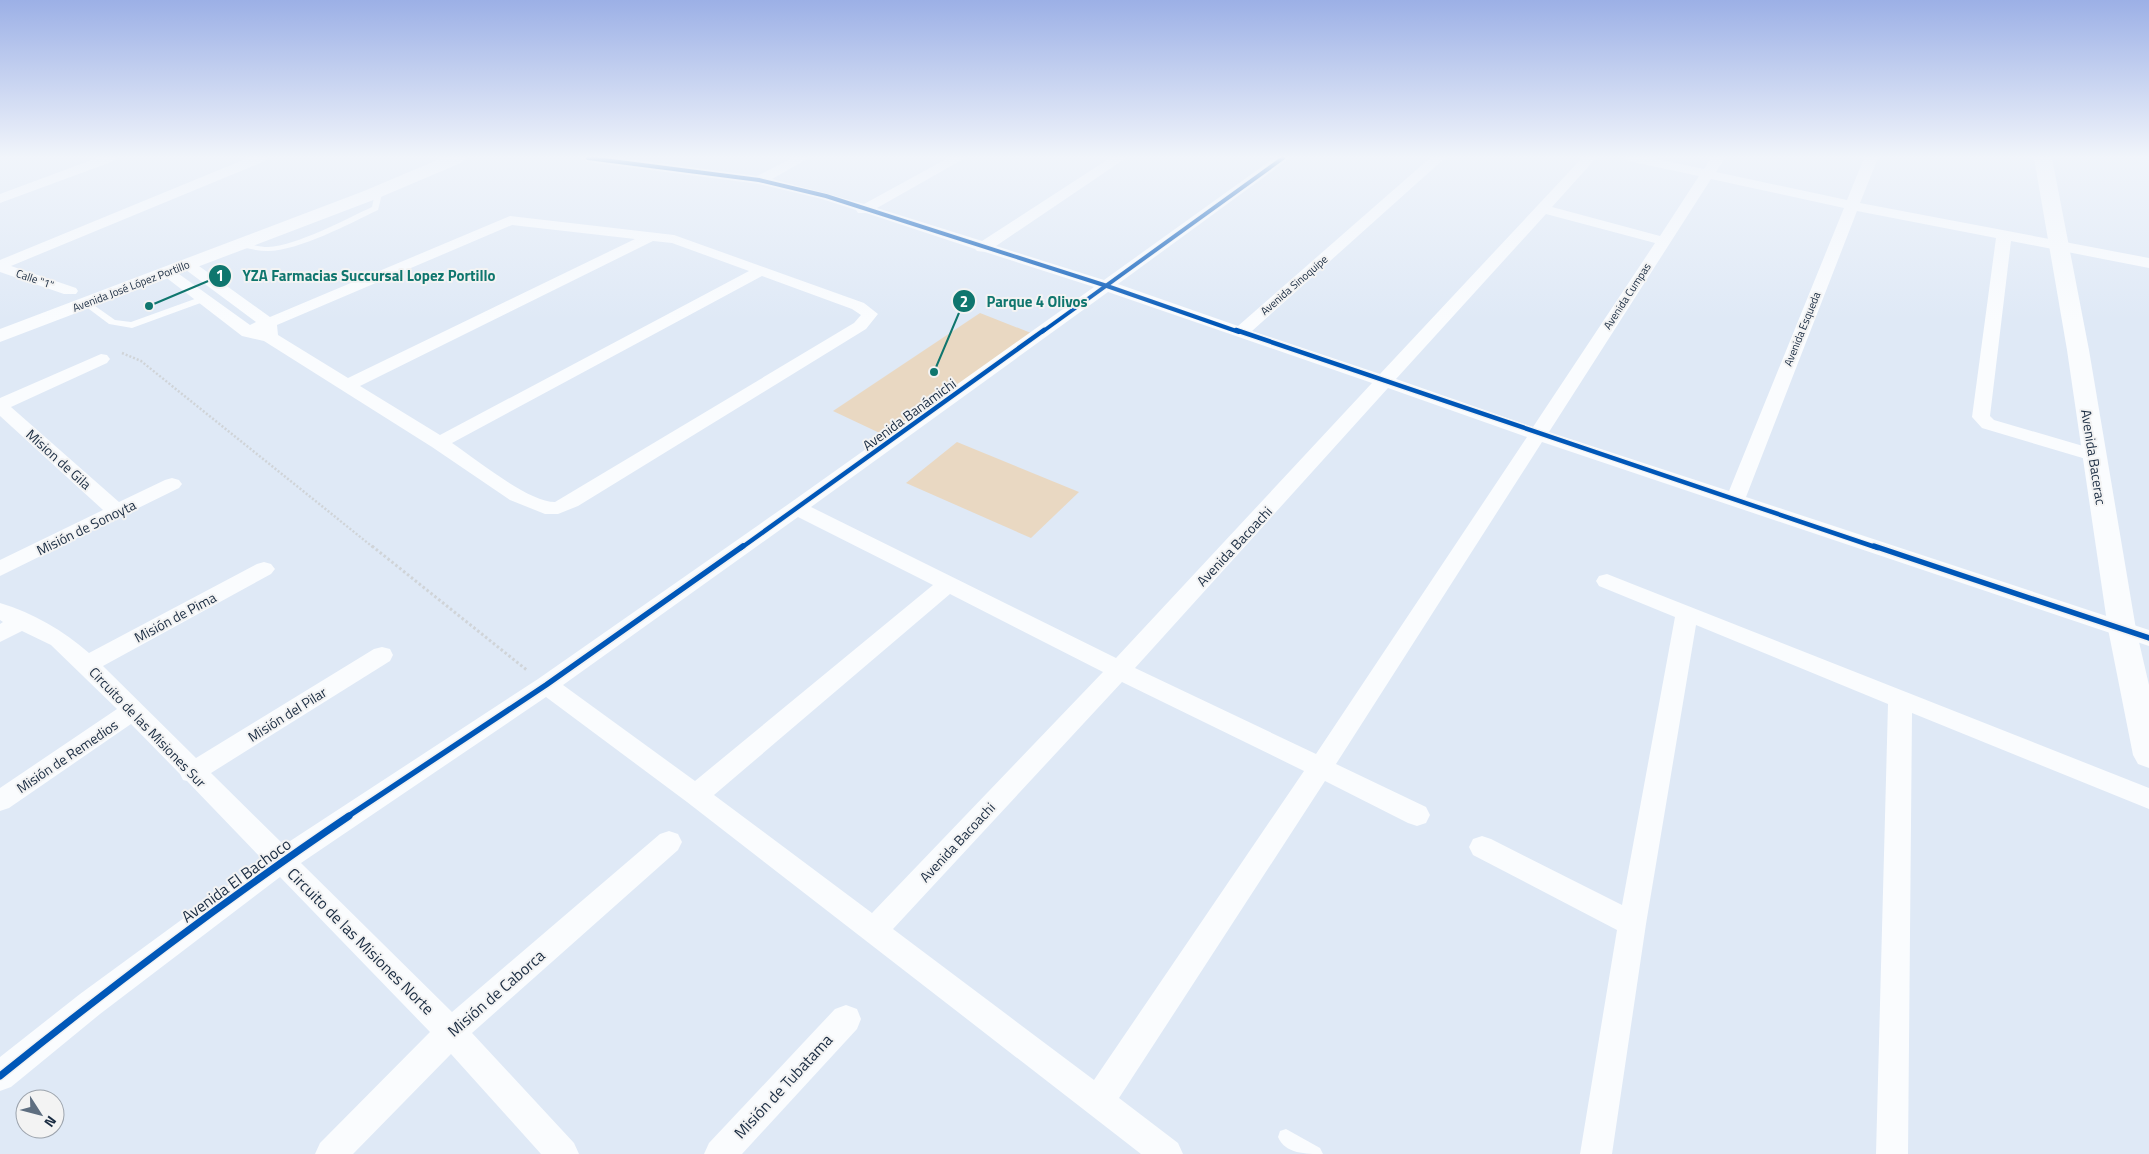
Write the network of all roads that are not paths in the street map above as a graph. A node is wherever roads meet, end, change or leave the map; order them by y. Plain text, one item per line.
1 (136, 212) edge
2 (282, 212) edge
3 (324, 212) edge
4 (869, 212) edge
5 (1037, 212) edge
6 (1209, 212) edge
7 (1377, 212) edge
8 (1541, 212) edge
9 (1555, 212) edge
10 (1683, 212) edge
11 (1851, 212) edge
12 (1882, 212) edge
13 (2052, 212) edge
14 (652, 236) junction
15 (2004, 236) junction
16 (1663, 241) junction
17 (2058, 247) junction
18 (982, 248) junction
19 (2149, 263) edge
20 (187, 264) junction
21 (3, 270) edge
22 (763, 270) junction
23 (166, 272) junction
24 (1107, 286) junction
25 (78, 297) junction
26 (203, 299) junction
27 (0, 320) edge
28 (270, 330) junction
29 (1241, 332) junction
30 (0, 336) edge
31 (100, 359) dead end
32 (1385, 382) junction
33 (346, 385) junction
34 (0, 406) edge
35 (1537, 434) junction
36 (439, 443) junction
37 (2093, 455) junction
38 (172, 484) dead end
39 (1735, 501) junction
40 (797, 508) junction
41 (118, 512) junction
42 (264, 569) dead end
43 (0, 570) edge
44 (1607, 581) dead end
45 (947, 585) junction
46 (0, 611) edge
47 (1687, 612) junction
48 (23, 620) junction
49 (2122, 629) junction
50 (0, 634) edge
51 (2149, 638) edge
52 (382, 654) dead end
53 (86, 664) junction
54 (1119, 670) junction
55 (546, 685) junction
56 (1900, 699) junction
57 (134, 710) junction
58 (2149, 755) edge
59 (1320, 768) junction
60 (192, 772) junction
61 (696, 795) junction
62 (2149, 799) edge
63 (0, 801) edge
64 (1418, 815) dead end
65 (669, 842) dead end
66 (1482, 847) dead end
67 (282, 861) junction
68 (1632, 924) junction
69 (874, 930) junction
70 (846, 1019) dead end
71 (451, 1032) junction
72 (0, 1076) edge
73 (1099, 1100) junction
74 (1286, 1137) dead end
75 (331, 1154) edge
76 (563, 1154) edge
77 (720, 1154) edge
78 (1167, 1154) edge
79 (1314, 1154) edge
80 (1596, 1154) edge
81 (1892, 1154) edge

1 - 21 street
2 - 25 main road, Avenida José López Portillo
3 - 20 main road, Avenida José López Portillo
4 - 18 street
5 - 18 street
6 - 24 street, Avenida Banámichi
7 - 29 street, Avenida Sinoquipe
8 - 32 street, Avenida Bacoachi
9 - 16 street
10 - 16 street, Avenida Cumpas
11 - 39 street, Avenida Esqueda
12 - 15 street
13 - 17 main road, Avenida Bacerac
14 - 22 street
14 - 28 street
14 - 33 street
15 - 17 street
15 - 37 street
16 - 35 street, Avenida Cumpas
17 - 19 street
17 - 37 main road, Avenida Bacerac
18 - 24 street
20 - 23 main road, Avenida José López Portillo
20 - 28 street
21 - 25 street, Calle "1"
22 - 36 street
22 - 36 street
23 - 25 main road, Avenida José López Portillo
23 - 26 street
24 - 29 street
24 - 40 street, Avenida Banámichi
25 - 26 lane
25 - 27 main road, Avenida José López Portillo
25 - 30 main road, Avenida José López Portillo
26 - 28 street
28 - 33 street
29 - 32 street
31 - 34 street
32 - 35 street
32 - 54 street, Avenida Bacoachi
33 - 36 street
34 - 41 street, Mision de Gila
35 - 39 street
35 - 59 street, Avenida Cumpas
37 - 49 main road, Avenida Bacerac
38 - 41 street, Misión de Sonoyta
39 - 49 street
40 - 45 street
40 - 55 street, Avenida Banámichi
41 - 43 street, Misión de Sonoyta
42 - 53 street, Misión de Pima
44 - 47 street
45 - 54 street
45 - 61 street
46 - 48 street, Circuito de las Misiones Sur
47 - 56 street
47 - 68 street
48 - 50 street
48 - 53 street, Circuito de las Misiones Sur
49 - 51 street
49 - 58 main road, Avenida Bacerac
52 - 60 street, Misión del Pilar
53 - 57 street, Circuito de las Misiones Sur
54 - 59 street
54 - 69 street, Avenida Bacoachi
55 - 61 street
55 - 67 street, Avenida El Bachoco
56 - 62 street
56 - 81 street
57 - 60 street, Circuito de las Misiones Sur
57 - 63 street, Misión de Remedios
59 - 64 street
59 - 73 street, Avenida Cumpas
60 - 67 street, Circuito de las Misiones Sur
61 - 69 street
65 - 71 street, Misión de Caborca
66 - 68 street
67 - 71 street, Circuito de las Misiones Norte
67 - 72 street, Avenida El Bachoco
68 - 80 street
69 - 73 street
70 - 77 street, Misión de Tubatama
71 - 75 street, Misión de Caborca
71 - 76 street, Circuito de las Misiones Norte
73 - 78 street
74 - 79 lane

